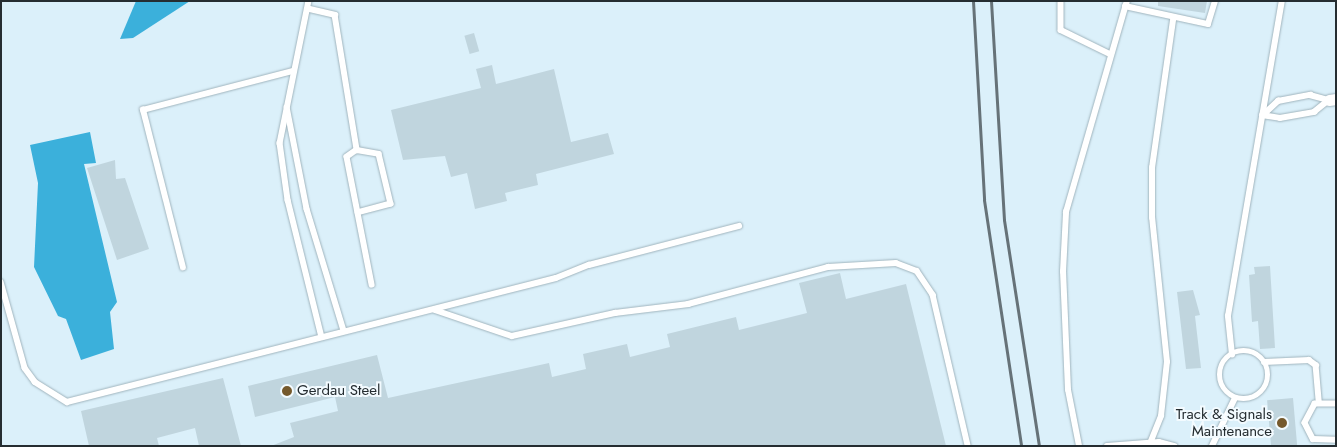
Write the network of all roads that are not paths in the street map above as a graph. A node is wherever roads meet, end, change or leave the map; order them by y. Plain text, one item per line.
1 (309, 1) edge
2 (1060, 1) edge
3 (1215, 1) edge
4 (1282, 1) edge
5 (1126, 4) edge
6 (310, 10) junction
7 (1173, 20) junction
8 (1110, 54) junction
9 (293, 70) junction
10 (286, 100) junction
11 (1332, 100) edge
12 (1262, 115) junction
13 (357, 150) junction
14 (358, 213) junction
15 (739, 226) dead end
16 (183, 268) dead end
17 (1, 282) edge
18 (372, 285) dead end
19 (435, 310) junction
20 (344, 331) junction
21 (322, 337) junction
22 (1232, 355) junction
23 (1264, 362) junction
24 (1235, 398) junction
25 (1319, 402) junction
26 (1336, 404) edge
27 (1336, 440) edge
28 (1150, 444) edge
29 (968, 446) edge
30 (1079, 446) edge
31 (1107, 446) edge
32 (1174, 446) edge
33 (1212, 446) edge

1 - 6 lane
2 - 8 lane
3 - 7 lane
4 - 12 lane
5 - 7 lane
5 - 8 lane
6 - 9 lane
6 - 13 lane
7 - 28 lane
8 - 30 lane
9 - 10 lane
9 - 16 lane
10 - 20 lane
10 - 21 lane
11 - 12 lane
11 - 12 lane
12 - 22 lane
13 - 14 lane
13 - 14 lane
14 - 18 lane
15 - 19 lane
17 - 21 lane
19 - 20 lane
19 - 29 lane
20 - 21 lane
22 - 23 lane
22 - 24 lane
23 - 24 lane
23 - 25 lane
24 - 33 lane
25 - 26 lane
25 - 27 lane
28 - 31 lane
28 - 32 lane

